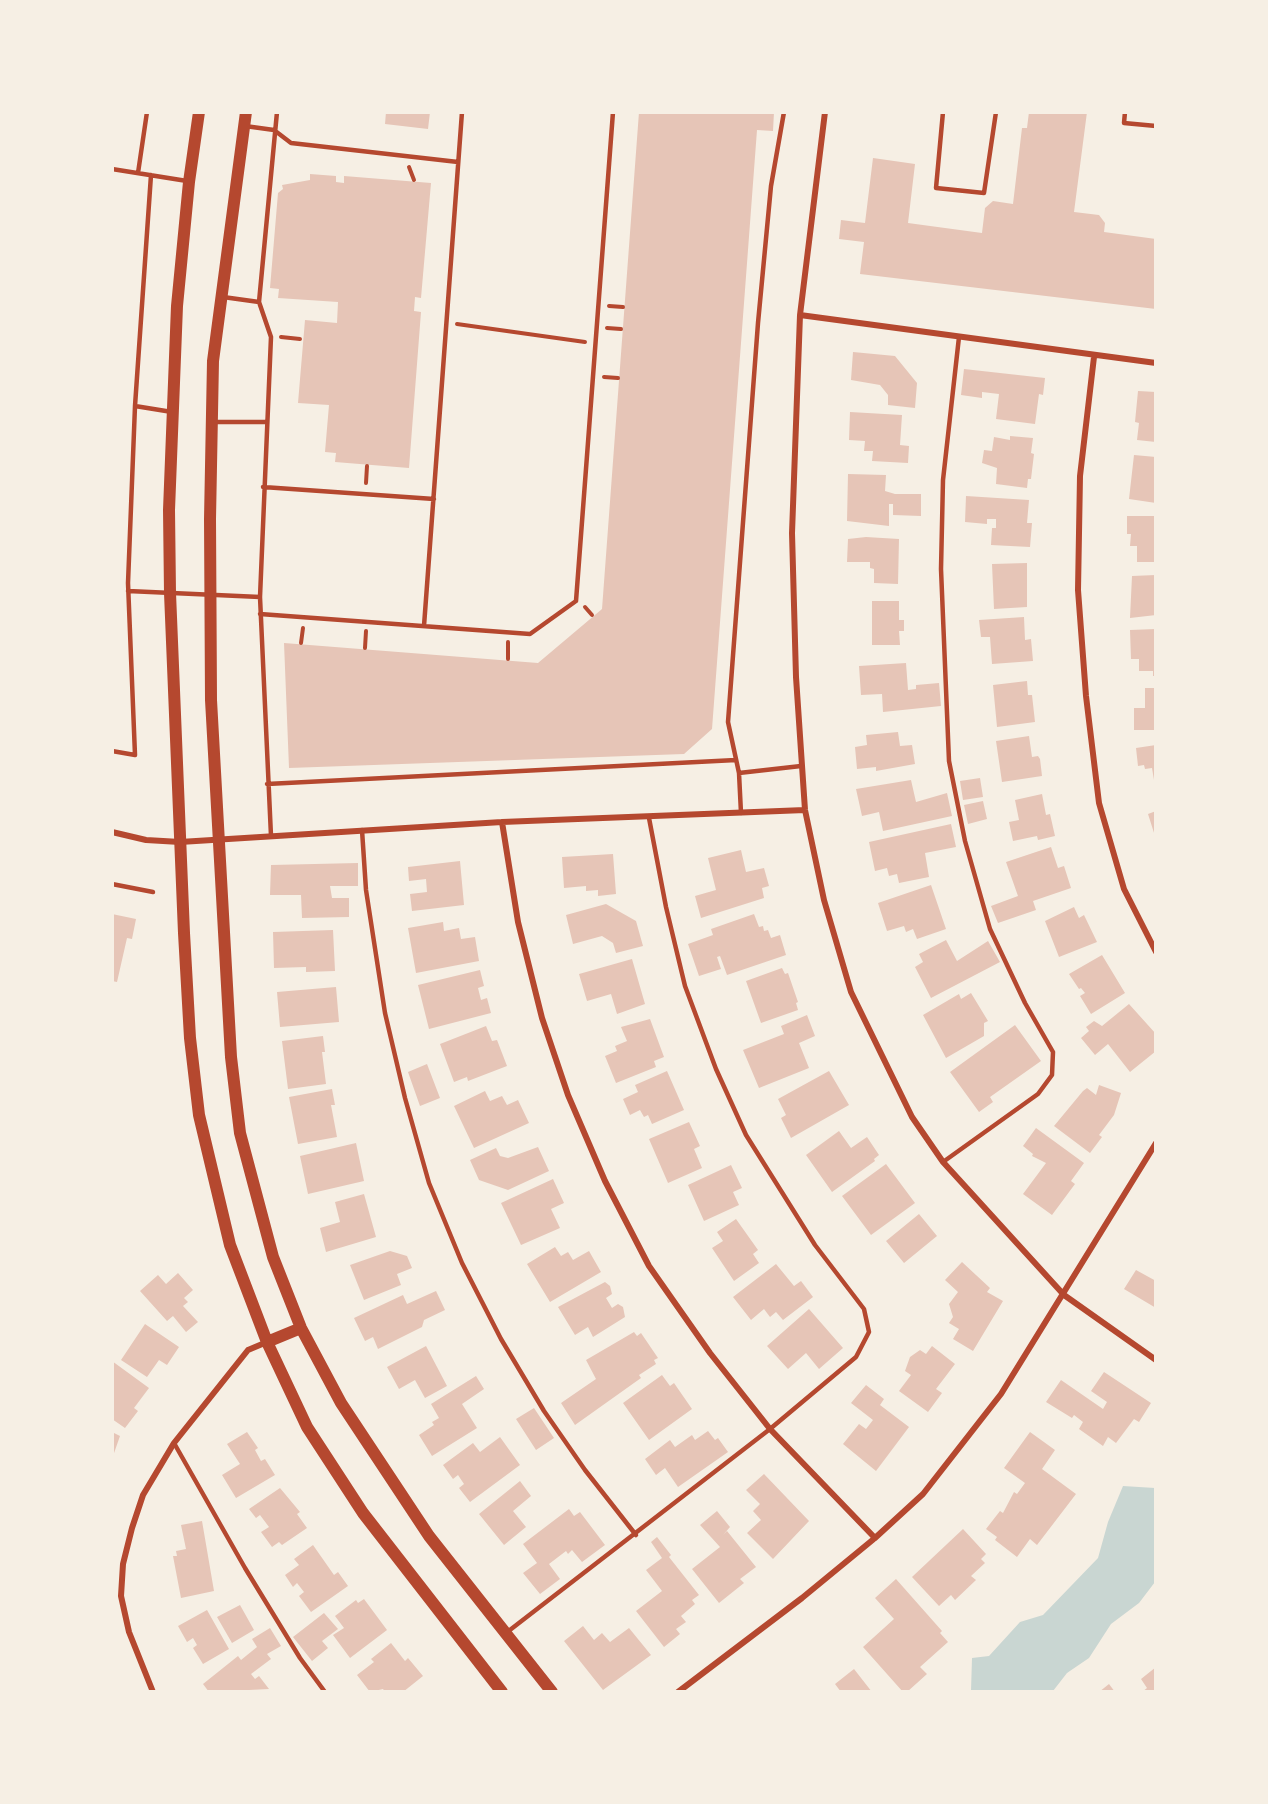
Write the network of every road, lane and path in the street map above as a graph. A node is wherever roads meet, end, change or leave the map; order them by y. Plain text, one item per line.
1 (147, 112) edge
2 (200, 112) edge
3 (246, 112) edge
4 (277, 112) edge
5 (462, 112) edge
6 (613, 112) edge
7 (784, 112) edge
8 (825, 112) edge
9 (943, 112) edge
10 (996, 112) edge
11 (1125, 112) edge
12 (244, 126) junction
13 (1155, 126) edge
14 (274, 130) junction
15 (458, 162) junction
16 (112, 169) edge
17 (138, 173) junction
18 (151, 175) junction
19 (189, 182) junction
20 (220, 297) junction
21 (259, 302) junction
22 (800, 315) junction
23 (457, 324) dead end
24 (271, 337) junction
25 (959, 337) junction
26 (300, 339) dead end
27 (585, 342) dead end
28 (1094, 357) junction
29 (1155, 363) edge
30 (135, 406) junction
31 (172, 412) junction
32 (211, 422) junction
33 (265, 422) junction
34 (367, 466) dead end
35 (263, 487) junction
36 (365, 494) junction
37 (434, 499) junction
38 (128, 591) junction
39 (170, 593) junction
40 (209, 595) junction
41 (260, 597) junction
42 (260, 614) junction
43 (424, 626) junction
44 (112, 751) edge
45 (736, 760) junction
46 (801, 766) junction
47 (739, 773) junction
48 (267, 784) junction
49 (805, 810) junction
50 (741, 813) junction
51 (649, 818) junction
52 (502, 822) junction
53 (362, 830) junction
54 (112, 832) edge
55 (271, 836) junction
56 (220, 839) junction
57 (180, 842) junction
58 (112, 884) edge
59 (153, 892) dead end
60 (1155, 952) edge
61 (1155, 1143) edge
62 (943, 1162) junction
63 (1064, 1295) junction
64 (301, 1328) junction
65 (267, 1342) junction
66 (1155, 1360) edge
67 (770, 1429) junction
68 (174, 1443) junction
69 (636, 1535) junction
70 (875, 1538) junction
71 (506, 1633) junction
72 (153, 1692) edge
73 (325, 1692) edge
74 (502, 1692) edge
75 (552, 1692) edge
76 (678, 1692) edge

1 - 17 lane
2 - 19 main road
3 - 12 main road
4 - 14 lane
5 - 15 lane
6 - 43 lane
7 - 45 lane
8 - 22 street
9 - 10 lane
11 - 13 lane
12 - 14 lane
12 - 20 main road
14 - 15 lane
14 - 21 lane
15 - 37 lane
16 - 17 lane
17 - 18 lane
18 - 19 lane
18 - 30 lane
19 - 31 main road
20 - 21 lane
20 - 32 main road
21 - 24 lane
22 - 25 street
22 - 46 street
23 - 27 path
24 - 26 path
24 - 33 lane
25 - 28 street
25 - 62 lane
28 - 29 street
28 - 60 street
30 - 31 lane
30 - 38 lane
31 - 39 main road
32 - 33 lane
32 - 40 main road
33 - 35 lane
34 - 36 path
35 - 36 lane
35 - 41 lane
36 - 37 lane
37 - 43 lane
38 - 39 lane
38 - 44 lane
39 - 40 lane
39 - 57 main road
40 - 41 lane
40 - 56 main road
41 - 42 lane
42 - 43 lane
42 - 48 lane
45 - 47 lane
45 - 48 lane
46 - 47 lane
46 - 49 street
47 - 50 lane
48 - 55 lane
49 - 50 street
49 - 62 street
50 - 51 street
51 - 52 street
51 - 67 lane
52 - 53 street
52 - 67 street
53 - 55 street
53 - 69 lane
54 - 57 street
55 - 56 street
56 - 57 street
56 - 64 main road
57 - 65 main road
58 - 59 lane
61 - 63 street
62 - 63 street
63 - 66 street
63 - 70 street
64 - 65 main road
64 - 71 main road
65 - 68 street
65 - 74 main road
67 - 69 lane
67 - 70 street
68 - 72 street
68 - 73 lane
69 - 71 lane
70 - 76 street
71 - 75 main road

